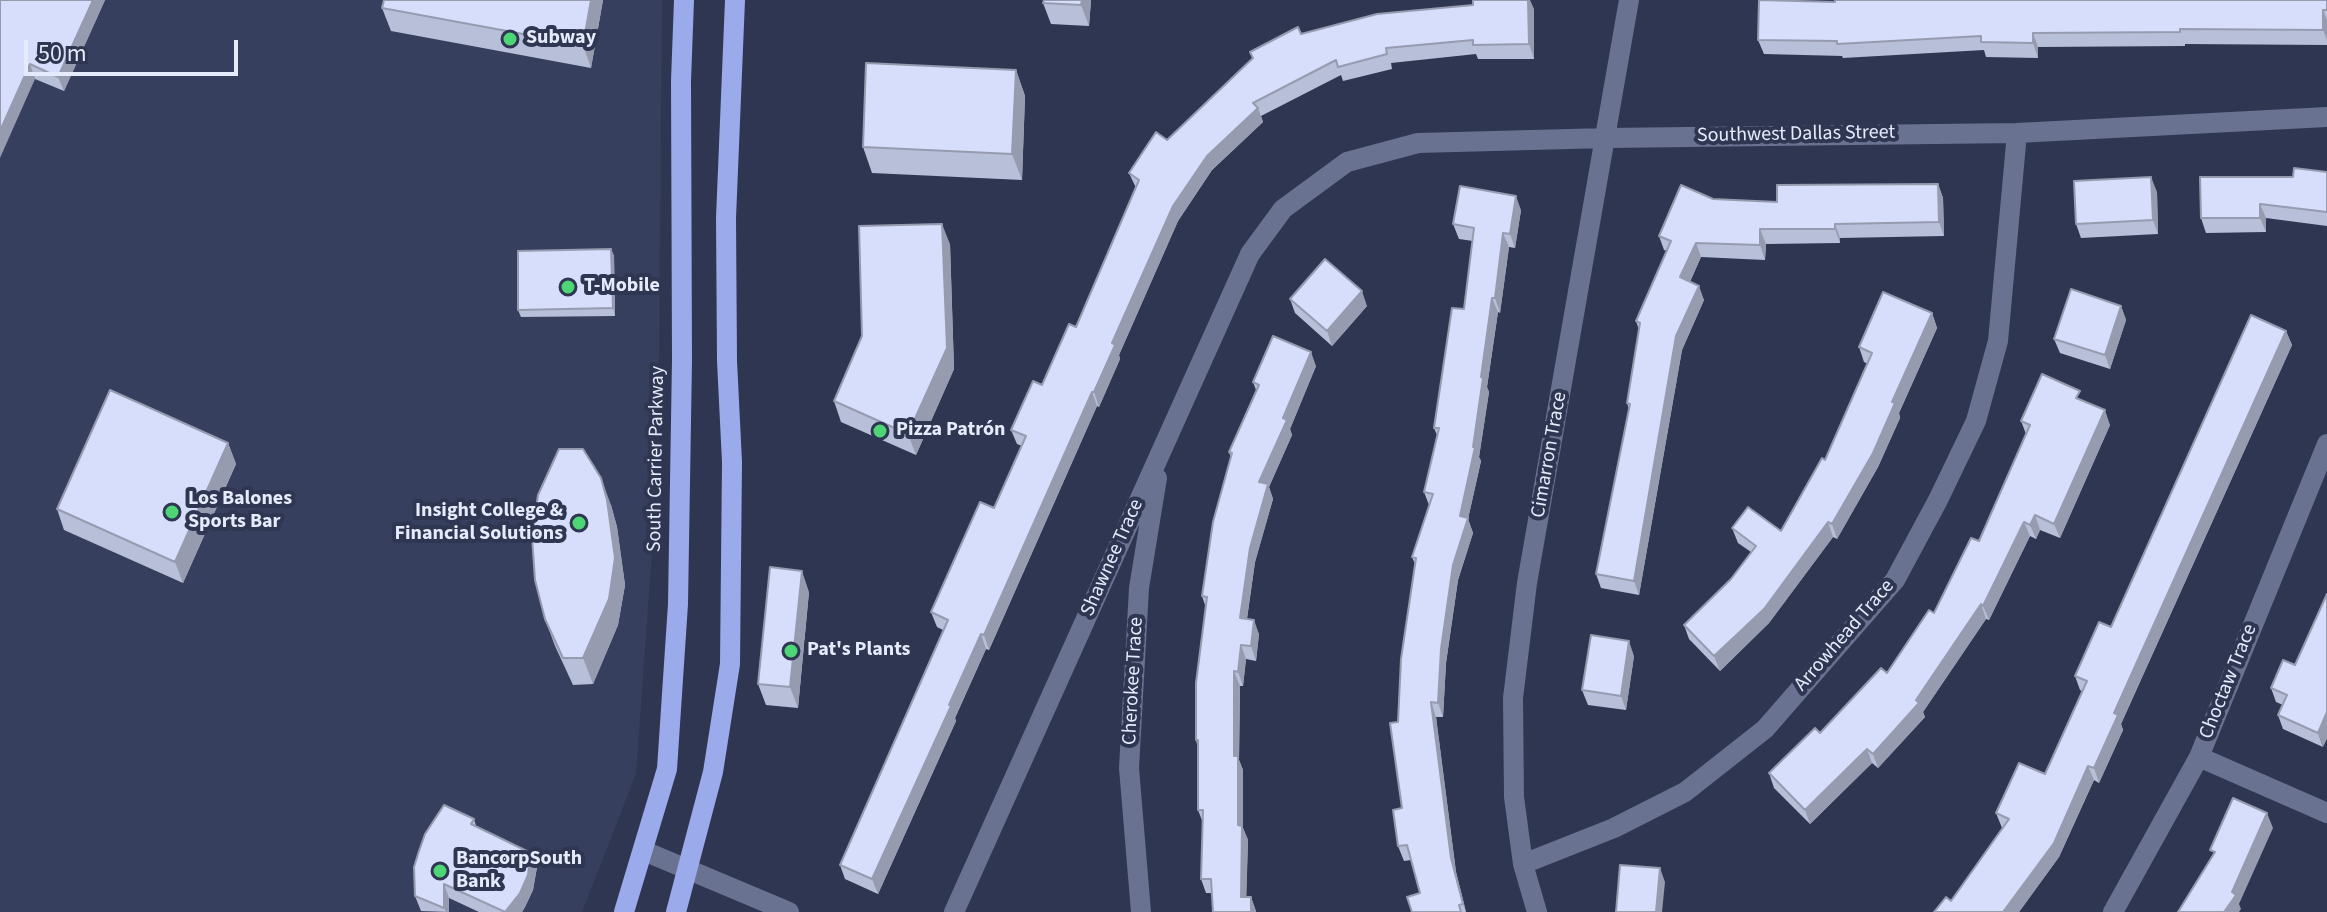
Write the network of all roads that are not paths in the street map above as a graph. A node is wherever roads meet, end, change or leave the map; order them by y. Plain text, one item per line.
1 (684, 0) edge
2 (735, 0) edge
3 (1629, 0) edge
4 (2327, 117) edge
5 (2017, 133) junction
6 (1607, 138) junction
7 (1283, 209) joint
8 (2327, 444) edge
9 (1161, 452) junction
10 (2199, 757) junction
11 (2327, 813) edge
12 (644, 851) junction
13 (1523, 864) junction
14 (688, 869) junction
15 (624, 912) edge
16 (676, 912) edge
17 (789, 912) edge
18 (954, 912) edge
19 (1141, 912) edge
20 (1537, 912) edge
21 (2113, 912) edge

1 - 12 main road, South Carrier Parkway
2 - 14 main road
3 - 6 street, Cimarron Trace
4 - 5 street, Southwest Dallas Street
5 - 6 street, Southwest Dallas Street
5 - 13 street, Arrowhead Trace
6 - 7 street, Southwest Dallas Street
6 - 13 street, Cimarron Trace
7 - 9 street, Shawnee Trace
8 - 10 street, Choctaw Trace
9 - 18 street, Shawnee Trace
9 - 19 street, Cherokee Trace
10 - 11 street
10 - 21 street, Choctaw Trace
12 - 14 street
12 - 15 main road, South Carrier Parkway
13 - 20 street, Cimarron Trace
14 - 16 main road
14 - 17 street

